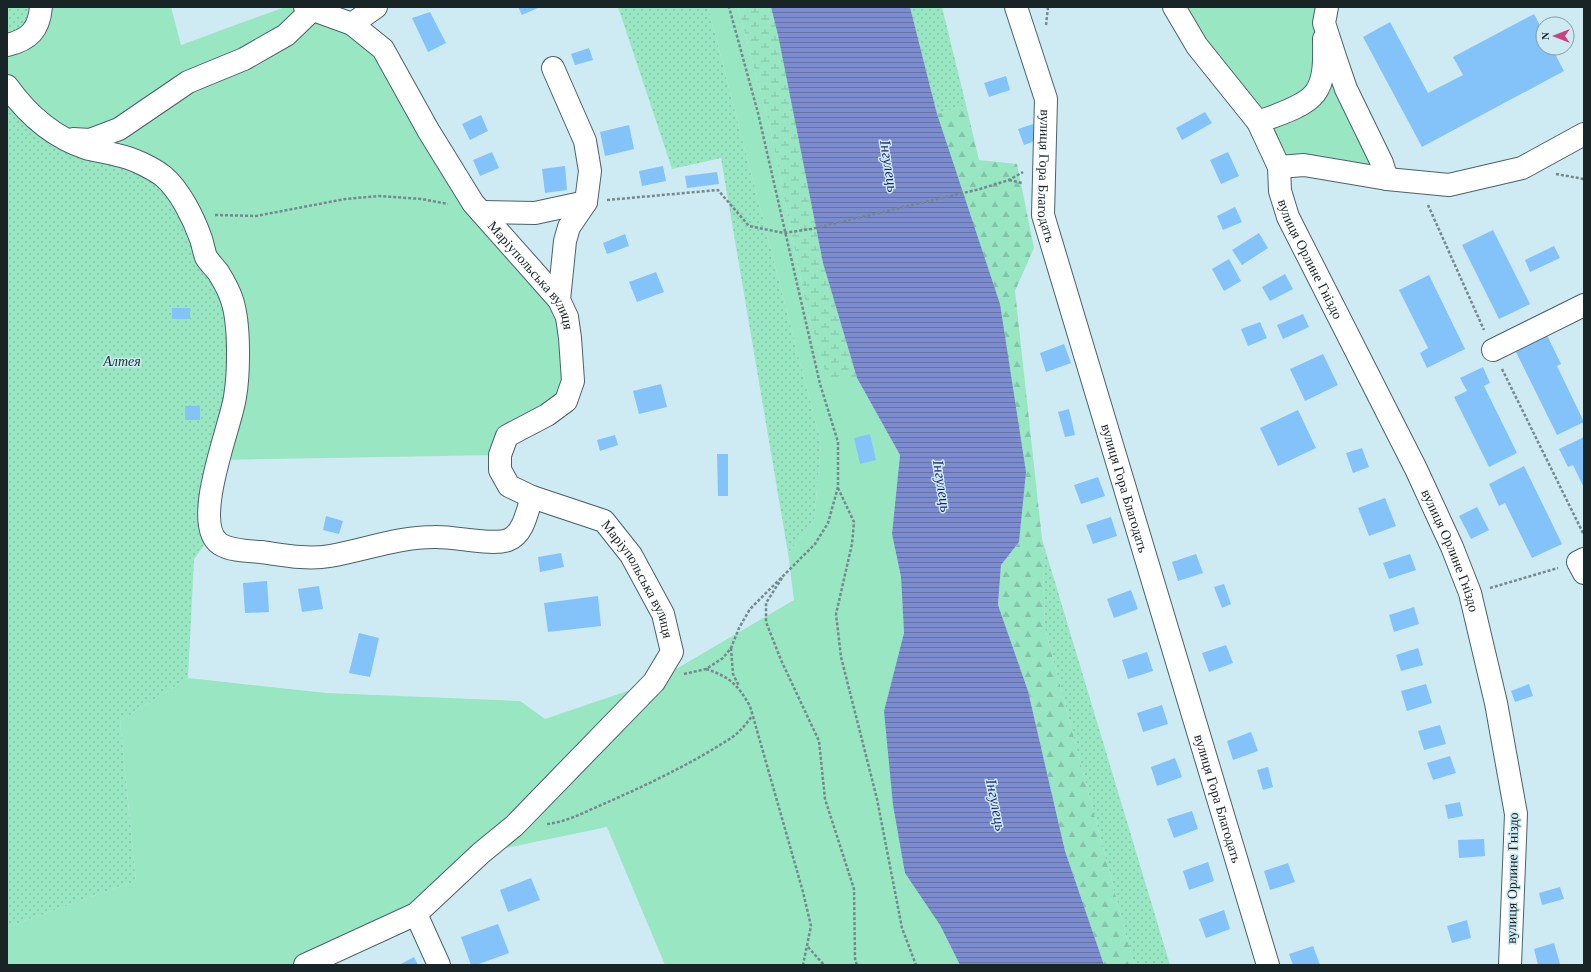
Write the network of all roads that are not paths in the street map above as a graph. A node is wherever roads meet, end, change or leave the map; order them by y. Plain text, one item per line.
1 (41, 7) edge
2 (376, 7) edge
3 (1016, 7) edge
4 (1174, 7) edge
5 (308, 8) edge
6 (1326, 15) edge
7 (352, 24) junction
8 (7, 45) edge
9 (553, 68) dead end
10 (7, 86) edge
11 (1258, 122) junction
12 (1584, 134) edge
13 (63, 138) junction
14 (1279, 167) junction
15 (1387, 179) junction
16 (586, 202) junction
17 (482, 212) junction
18 (559, 300) junction
19 (1584, 305) edge
20 (1493, 350) dead end
21 (532, 497) junction
22 (416, 914) junction
23 (305, 965) edge
24 (439, 965) edge
25 (1268, 965) edge
26 (1510, 965) edge

1 - 8 street
2 - 7 street
3 - 25 street, вулиця Гора Благодать
4 - 11 street
5 - 7 street, Маріупольська вулиця
5 - 13 street
6 - 11 street
6 - 15 street
7 - 17 street, Маріупольська вулиця
9 - 16 street
10 - 13 street
11 - 14 street
12 - 15 street
13 - 21 street
14 - 15 street
14 - 26 street, вулиця Орлине Гніздо
16 - 17 street
16 - 18 street
17 - 18 street, Маріупольська вулиця
18 - 21 street, Маріупольська вулиця
19 - 20 street
21 - 22 street, Маріупольська вулиця
22 - 23 street, Маріупольська вулиця
22 - 24 street

